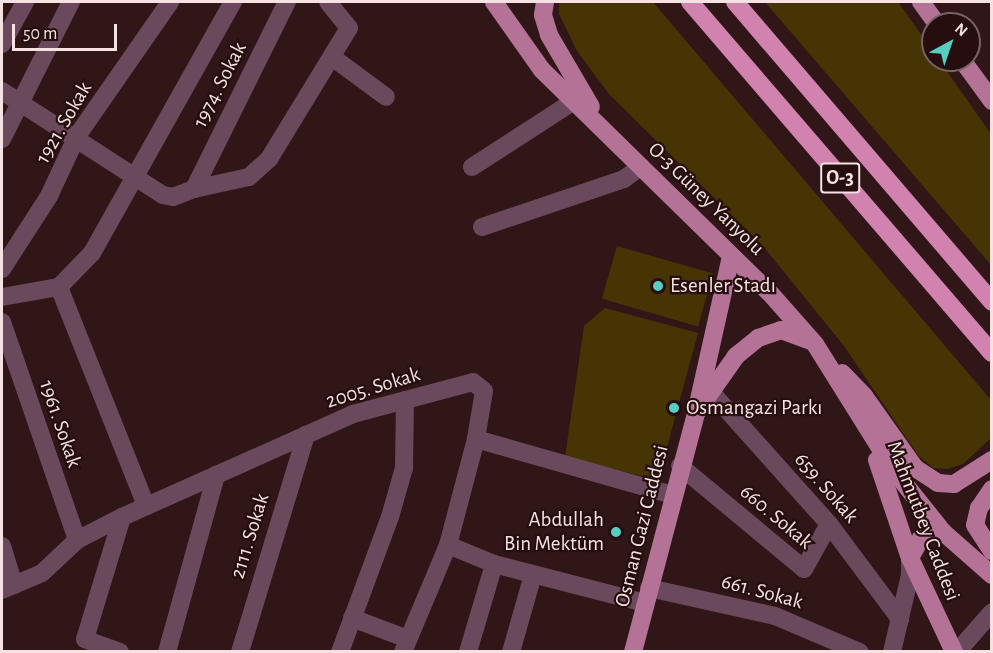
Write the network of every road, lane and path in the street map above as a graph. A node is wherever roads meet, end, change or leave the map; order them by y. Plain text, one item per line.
1 (25, 2) edge
2 (71, 2) edge
3 (170, 2) edge
4 (233, 2) edge
5 (287, 2) edge
6 (328, 2) edge
7 (494, 2) edge
8 (545, 2) edge
9 (690, 2) edge
10 (735, 2) edge
11 (2, 44) edge
12 (332, 57) junction
13 (971, 72) edge
14 (2, 91) edge
15 (386, 97) dead end
16 (20, 100) junction
17 (574, 101) junction
18 (992, 101) edge
19 (77, 136) junction
20 (2, 139) edge
21 (614, 141) junction
22 (641, 166) junction
23 (471, 167) dead end
24 (132, 177) junction
25 (194, 189) junction
26 (483, 227) dead end
27 (731, 256) junction
28 (2, 269) edge
29 (59, 287) junction
30 (2, 297) edge
31 (992, 302) edge
32 (2, 322) edge
33 (815, 344) junction
34 (992, 354) edge
35 (711, 392) junction
36 (405, 400) junction
37 (696, 413) junction
38 (306, 435) junction
39 (476, 439) junction
40 (992, 460) edge
41 (680, 466) junction
42 (216, 475) junction
43 (992, 489) edge
44 (672, 495) junction
45 (146, 506) junction
46 (122, 517) junction
47 (829, 524) junction
48 (943, 532) junction
49 (77, 540) junction
50 (448, 545) junction
51 (2, 546) edge
52 (992, 551) edge
53 (910, 558) junction
54 (494, 564) junction
55 (533, 575) junction
56 (992, 575) edge
57 (8, 588) edge
58 (647, 596) junction
59 (992, 612) edge
60 (352, 618) junction
61 (900, 619) junction
62 (406, 645) edge
63 (120, 651) edge
64 (167, 651) edge
65 (240, 651) edge
66 (340, 651) edge
67 (468, 651) edge
68 (511, 651) edge
69 (633, 651) edge
70 (860, 651) edge
71 (892, 651) edge
72 (956, 651) edge

1 - 11 street
2 - 16 street
3 - 19 street, 1921. Sokak
4 - 24 street
5 - 25 street, 1974. Sokak
6 - 12 street
7 - 17 main road, O-3 Güney Yanyolu
8 - 21 main road
9 - 34 highway, O-3
10 - 31 highway, O-3
12 - 15 street
12 - 25 street
13 - 18 main road
14 - 16 street
16 - 19 street
16 - 20 street
17 - 21 main road, O-3 Güney Yanyolu
17 - 23 street
19 - 24 street
19 - 28 street, 1921. Sokak
21 - 22 main road, O-3 Güney Yanyolu
22 - 26 street
22 - 27 main road, O-3 Güney Yanyolu
24 - 25 street
24 - 29 street
27 - 33 main road, O-3 Güney Yanyolu
27 - 37 main road, Osman Gazi Caddesi
29 - 30 street
29 - 45 street
32 - 49 street, 1961. Sokak
33 - 35 main road, Osman Gazi Caddesi
33 - 40 main road
33 - 48 main road, O-3 Güney Yanyolu
33 - 53 main road, Mahmutbey Caddesi
35 - 37 main road, Osman Gazi Caddesi
35 - 47 street, 659. Sokak
36 - 38 street, 2005. Sokak
36 - 39 street, 2005. Sokak
36 - 60 street
37 - 41 main road, Osman Gazi Caddesi
38 - 42 street, 2005. Sokak
38 - 65 street, 2111. Sokak
39 - 44 street
39 - 50 street, 2005. Sokak
41 - 44 main road, Osman Gazi Caddesi
41 - 47 street, 660. Sokak
42 - 45 street, 2005. Sokak
42 - 64 street
43 - 52 main road
44 - 58 main road, Osman Gazi Caddesi
45 - 46 street, 2005. Sokak
46 - 49 street, 2005. Sokak
46 - 63 street
47 - 61 street, 659. Sokak
48 - 53 main road
48 - 56 main road, O-3 Güney Yanyolu
49 - 57 street, 2005. Sokak
50 - 54 street, 661. Sokak
50 - 62 street, 2005. Sokak
51 - 57 street
53 - 61 street
53 - 72 main road, Mahmutbey Caddesi
54 - 55 street, 661. Sokak
54 - 67 street
55 - 58 street, 661. Sokak
55 - 68 street
58 - 69 main road, Osman Gazi Caddesi
58 - 70 street, 661. Sokak
59 - 72 street
60 - 62 street
60 - 66 street
61 - 71 street

